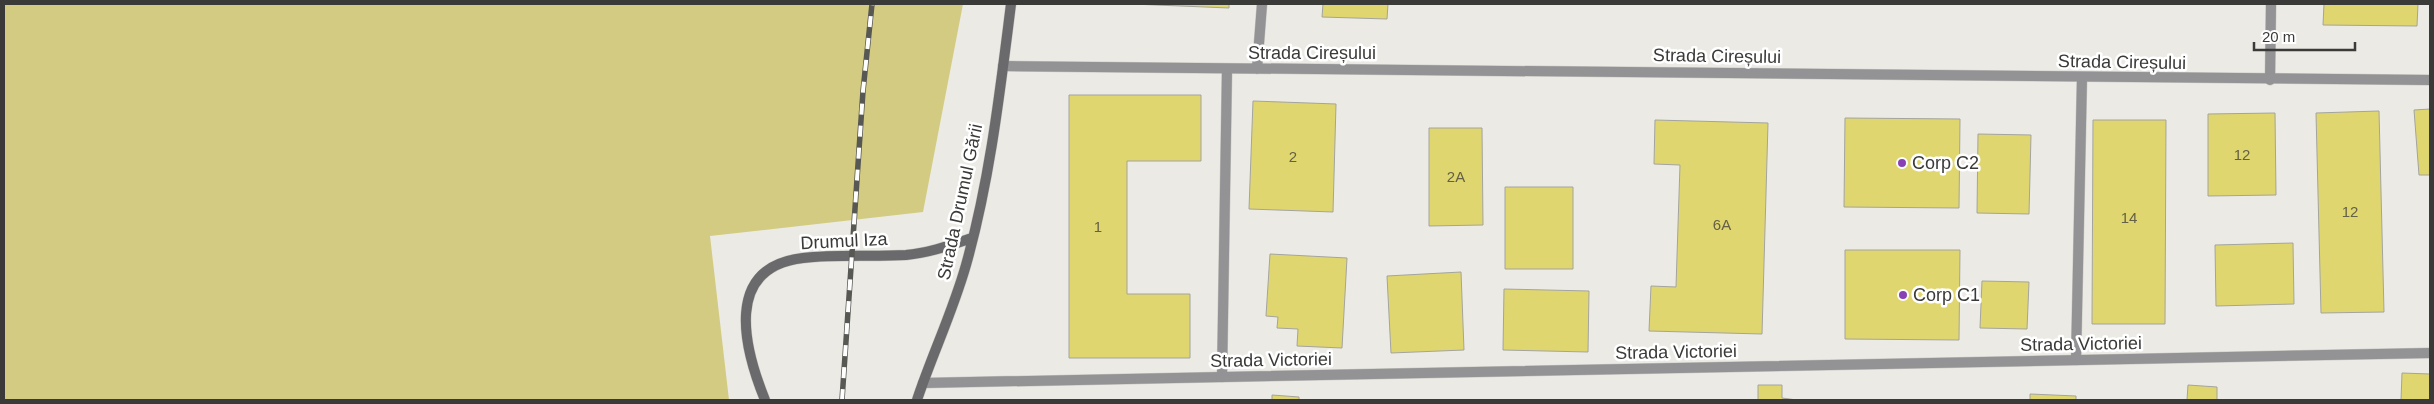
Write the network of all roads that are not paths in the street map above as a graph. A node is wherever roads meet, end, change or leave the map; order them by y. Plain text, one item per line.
1 (1011, 4) edge
2 (1262, 4) edge
3 (2272, 4) edge
4 (1003, 66) junction
5 (1227, 69) junction
6 (1257, 69) junction
7 (2082, 77) junction
8 (2270, 80) junction
9 (2430, 80) edge
10 (972, 238) junction
11 (2430, 354) edge
12 (2076, 360) junction
13 (1222, 377) junction
14 (923, 383) junction
15 (765, 400) edge
16 (917, 400) edge

1 - 4 street, Strada Drumul Gării
2 - 6 street
3 - 8 street
4 - 5 street, Strada Cireșului
4 - 10 street, Strada Drumul Gării
5 - 6 street, Strada Cireșului
5 - 13 street
6 - 7 street, Strada Cireșului
7 - 8 street, Strada Cireșului
7 - 12 street
8 - 9 street, Strada Cireșului
10 - 14 street, Strada Drumul Gării
10 - 15 street, Drumul Iza
11 - 12 street, Strada Victoriei
12 - 13 street, Strada Victoriei
13 - 14 street, Strada Victoriei
14 - 16 street, Strada Drumul Gării

